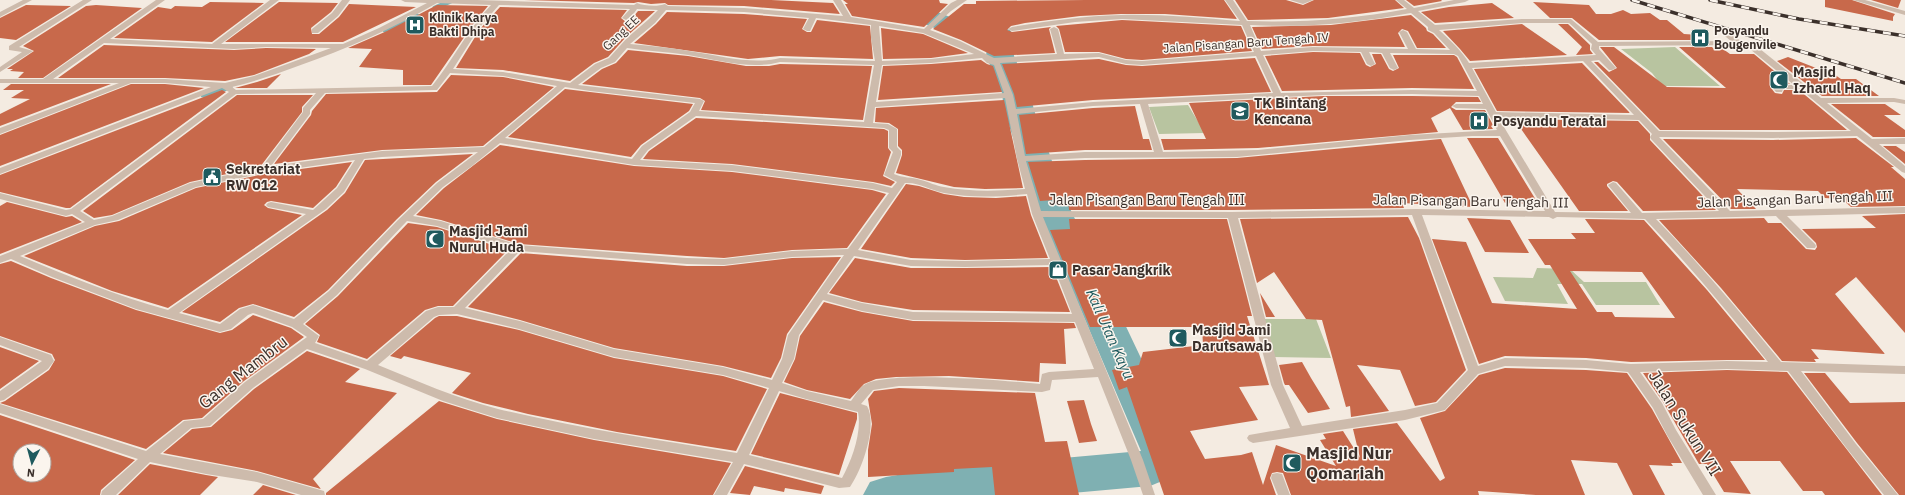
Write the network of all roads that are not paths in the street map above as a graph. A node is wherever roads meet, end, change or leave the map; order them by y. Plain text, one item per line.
1 (28, 0) edge
2 (88, 0) edge
3 (161, 0) edge
4 (275, 0) edge
5 (346, 0) edge
6 (405, 0) edge
7 (837, 0) edge
8 (963, 0) edge
9 (1229, 0) edge
10 (1294, 0) edge
11 (1309, 0) edge
12 (1400, 0) edge
13 (1465, 0) edge
14 (1857, 0) edge
15 (439, 2) junction
16 (460, 2) edge
17 (601, 2) edge
18 (497, 3) junction
19 (637, 6) junction
20 (665, 6) junction
21 (1412, 9) junction
22 (1905, 13) edge
23 (0, 15) edge
24 (814, 16) junction
25 (626, 18) dead end
26 (848, 19) junction
27 (875, 23) junction
28 (1245, 23) junction
29 (1012, 28) dead end
30 (1431, 28) junction
31 (807, 29) dead end
32 (1054, 29) dead end
33 (315, 31) dead end
34 (926, 31) junction
35 (1403, 32) dead end
36 (1725, 33) dead end
37 (102, 41) junction
38 (1739, 43) junction
39 (1596, 44) junction
40 (214, 46) junction
41 (345, 46) junction
42 (625, 46) junction
43 (1364, 50) junction
44 (1386, 51) junction
45 (1413, 51) junction
46 (1456, 52) junction
47 (1257, 53) junction
48 (1061, 56) junction
49 (1600, 56) junction
50 (994, 59) junction
51 (1585, 59) junction
52 (878, 64) junction
53 (1371, 64) dead end
54 (1466, 66) junction
55 (1394, 68) dead end
56 (1612, 68) dead end
57 (0, 70) edge
58 (448, 71) junction
59 (46, 80) junction
60 (134, 80) junction
61 (0, 81) edge
62 (567, 85) junction
63 (1802, 87) junction
64 (227, 88) junction
65 (323, 90) junction
66 (1779, 90) dead end
67 (1482, 94) junction
68 (1009, 95) junction
69 (1278, 96) junction
70 (1819, 101) junction
71 (1143, 102) junction
72 (1905, 102) edge
73 (871, 105) junction
74 (1456, 106) dead end
75 (1490, 110) junction
76 (1017, 111) junction
77 (694, 113) junction
78 (1642, 118) junction
79 (868, 125) junction
80 (0, 131) edge
81 (1503, 133) junction
82 (1859, 133) junction
83 (1657, 134) junction
84 (499, 140) junction
85 (1905, 141) edge
86 (1870, 142) junction
87 (488, 149) junction
88 (1159, 155) junction
89 (361, 157) junction
90 (1021, 159) junction
91 (634, 162) junction
92 (264, 170) junction
93 (1905, 170) edge
94 (0, 171) edge
95 (902, 181) junction
96 (1613, 185) dead end
97 (1030, 191) junction
98 (895, 192) junction
99 (0, 196) edge
100 (271, 205) dead end
101 (1905, 210) edge
102 (74, 211) junction
103 (1416, 212) junction
104 (315, 213) junction
105 (1038, 214) junction
106 (1778, 214) junction
107 (1232, 215) junction
108 (1728, 215) junction
109 (1553, 216) junction
110 (1644, 216) junction
111 (405, 218) junction
112 (92, 223) junction
113 (1811, 246) dead end
114 (518, 248) junction
115 (852, 252) junction
116 (12, 256) junction
117 (0, 260) edge
118 (1057, 262) junction
119 (820, 296) junction
120 (457, 310) junction
121 (170, 314) junction
122 (1080, 318) junction
123 (296, 324) junction
124 (0, 341) edge
125 (306, 344) junction
126 (369, 366) junction
127 (1778, 366) junction
128 (1791, 366) junction
129 (1631, 368) junction
130 (1905, 370) edge
131 (1474, 371) junction
132 (1101, 373) junction
133 (775, 385) junction
134 (0, 397) edge
135 (853, 406) junction
136 (0, 408) edge
137 (1298, 431) junction
138 (1253, 438) dead end
139 (148, 457) junction
140 (741, 458) junction
141 (1277, 478) dead end
142 (107, 495) edge
143 (319, 495) edge
144 (720, 495) edge
145 (1149, 495) edge
146 (1284, 495) edge
147 (1710, 495) edge
148 (1892, 495) edge

1 - 23 street
2 - 57 street
3 - 37 street
4 - 40 street
5 - 33 street
6 - 15 street
7 - 26 street
8 - 34 street
9 - 28 street
10 - 11 street
12 - 21 street
13 - 21 street
14 - 22 street
15 - 16 street
15 - 41 street
16 - 18 street
17 - 18 street
17 - 19 street
18 - 58 street
19 - 20 street
19 - 25 street
20 - 24 street
20 - 42 street, Gang EE
21 - 28 street
21 - 30 street
24 - 26 street
24 - 31 street
26 - 27 street
27 - 34 street
27 - 52 street
28 - 29 street
28 - 47 street
30 - 39 street
30 - 46 street
32 - 48 street
34 - 50 street
35 - 45 street
36 - 38 street
37 - 40 street
37 - 59 street
38 - 39 street
38 - 63 street
39 - 49 street
40 - 41 street
41 - 64 street
42 - 52 street, Jalan Pisangan Baru Tengah IV
42 - 62 street, Gang EE
43 - 44 street, Jalan Pisangan Baru Tengah IV
43 - 47 street, Jalan Pisangan Baru Tengah IV
43 - 53 street
44 - 45 street, Jalan Pisangan Baru Tengah IV
44 - 55 street
45 - 46 street, Jalan Pisangan Baru Tengah IV
46 - 54 street
47 - 48 street, Jalan Pisangan Baru Tengah IV
47 - 69 street
48 - 50 street, Jalan Pisangan Baru Tengah IV
49 - 51 street
49 - 56 street
50 - 52 street, Jalan Pisangan Baru Tengah IV
50 - 68 street
51 - 54 street
51 - 78 street
52 - 73 street
54 - 67 street
58 - 62 street
58 - 65 street
59 - 60 street
59 - 61 street
60 - 64 street
60 - 80 street
62 - 77 street
62 - 84 street, Gang EE
63 - 66 street
63 - 70 street
64 - 65 street
64 - 94 street
64 - 102 street
65 - 92 street
67 - 69 street
67 - 75 street
68 - 73 street
68 - 76 street
69 - 71 street
70 - 72 street
70 - 82 street
71 - 76 street
71 - 88 street
73 - 79 street
74 - 75 street
75 - 78 street
75 - 81 street
76 - 90 street
77 - 79 street
77 - 91 street
78 - 83 street
79 - 95 street
81 - 88 street
81 - 109 street
82 - 83 street
82 - 86 street
83 - 108 street
84 - 87 street, Gang EE
84 - 91 street
85 - 86 street
86 - 93 street
87 - 89 street
87 - 111 street, Gang EE
88 - 90 street
89 - 92 street
89 - 104 street
90 - 97 street
91 - 98 street
92 - 112 street
95 - 97 street
95 - 98 street
96 - 110 street
97 - 105 street
98 - 115 street
99 - 102 street
100 - 104 street
101 - 106 street, Jalan Pisangan Baru Tengah III
102 - 112 street
103 - 107 street, Jalan Pisangan Baru Tengah III
103 - 109 street, Jalan Pisangan Baru Tengah III
103 - 131 street
104 - 121 street
105 - 107 street, Jalan Pisangan Baru Tengah III
105 - 118 street
106 - 108 street, Jalan Pisangan Baru Tengah III
106 - 113 street
107 - 137 street
108 - 110 street, Jalan Pisangan Baru Tengah III
109 - 110 street, Jalan Pisangan Baru Tengah III
110 - 127 street
111 - 114 street
111 - 123 street, Gang EE
112 - 116 street
114 - 115 street
114 - 120 street
115 - 118 street
115 - 119 street
116 - 117 street
116 - 121 street
118 - 122 street
119 - 122 street
119 - 133 street
120 - 126 street
120 - 133 street
121 - 123 street
122 - 132 street
123 - 125 street
124 - 134 street
125 - 126 street
125 - 139 street, Gang Mambru
126 - 140 street
127 - 128 street
127 - 129 street
128 - 130 street
128 - 148 street
129 - 131 street
129 - 147 street, Jalan Sukun VII
131 - 137 street
132 - 135 street
132 - 145 street
133 - 135 street
133 - 140 street
135 - 140 street
136 - 139 street
137 - 138 street
139 - 142 street, Gang Mambru
139 - 143 street
140 - 144 street
141 - 146 street

